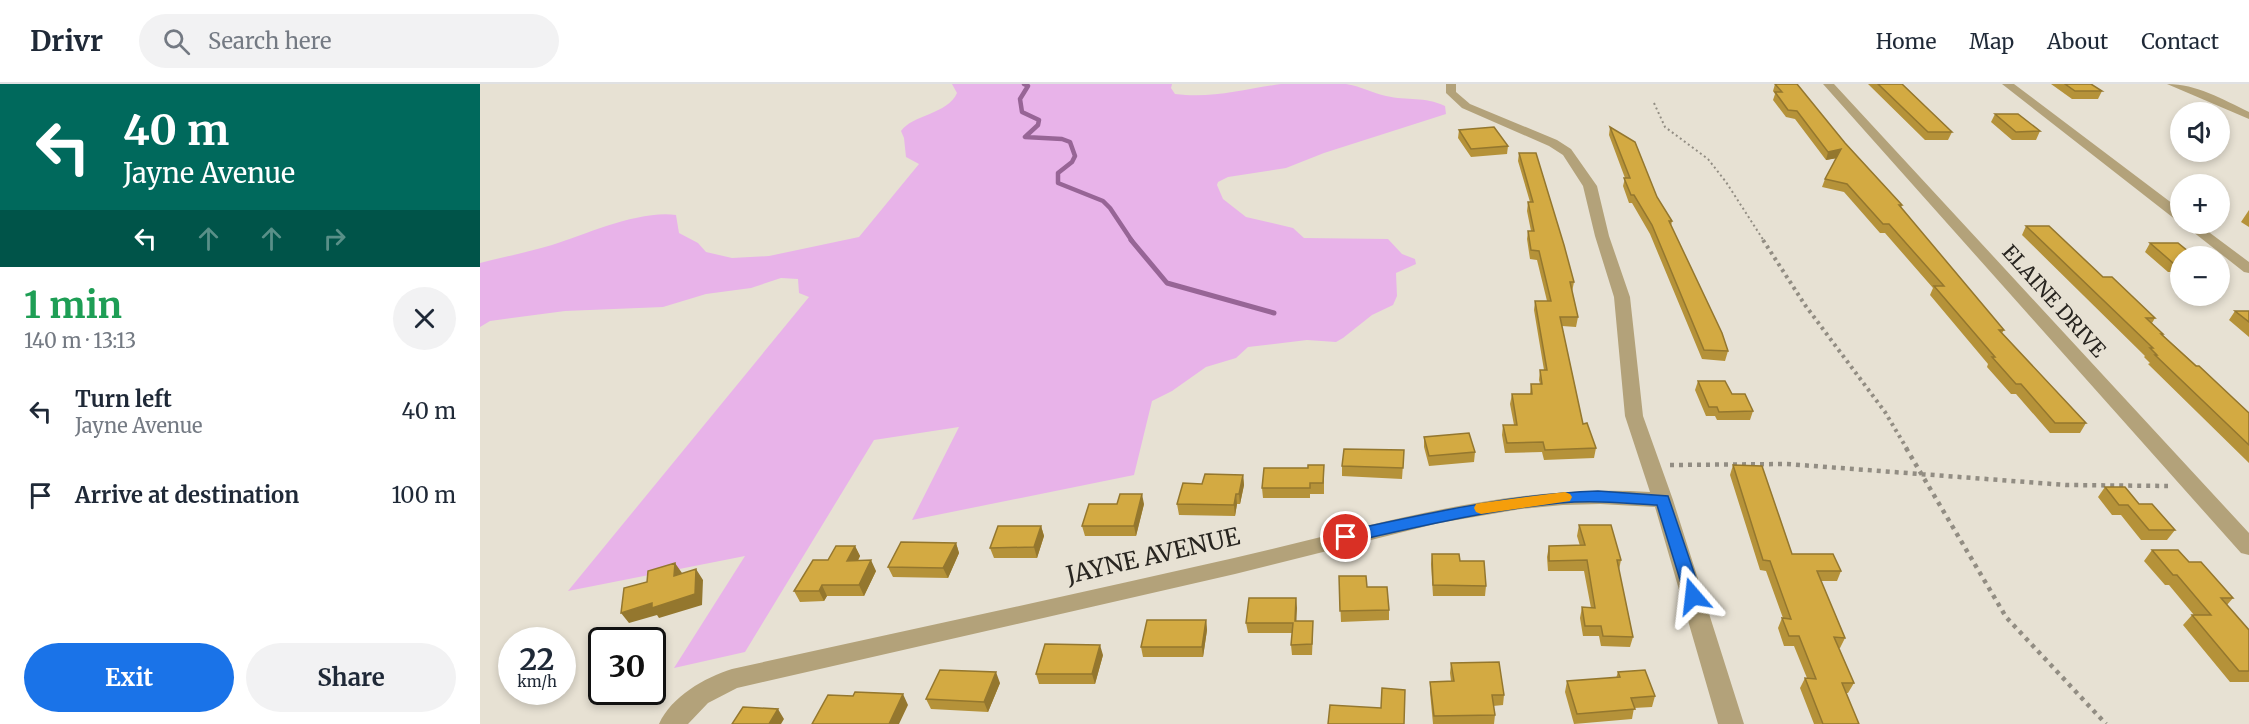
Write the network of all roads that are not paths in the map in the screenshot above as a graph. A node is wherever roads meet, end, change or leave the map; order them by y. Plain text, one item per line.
1 (1451, 84) edge
2 (1828, 84) edge
3 (2007, 84) edge
4 (2172, 84) edge
5 (2249, 116) edge
6 (2170, 209) edge
7 (2203, 234) edge
8 (2249, 269) edge
9 (1663, 500) junction
10 (2249, 547) edge
11 (672, 724) edge
12 (1731, 724) edge

1 - 9 street
2 - 10 street, ELAINE DRIVE
3 - 6 street
4 - 5 street
7 - 8 street
9 - 11 street, JAYNE AVENUE
9 - 12 street

